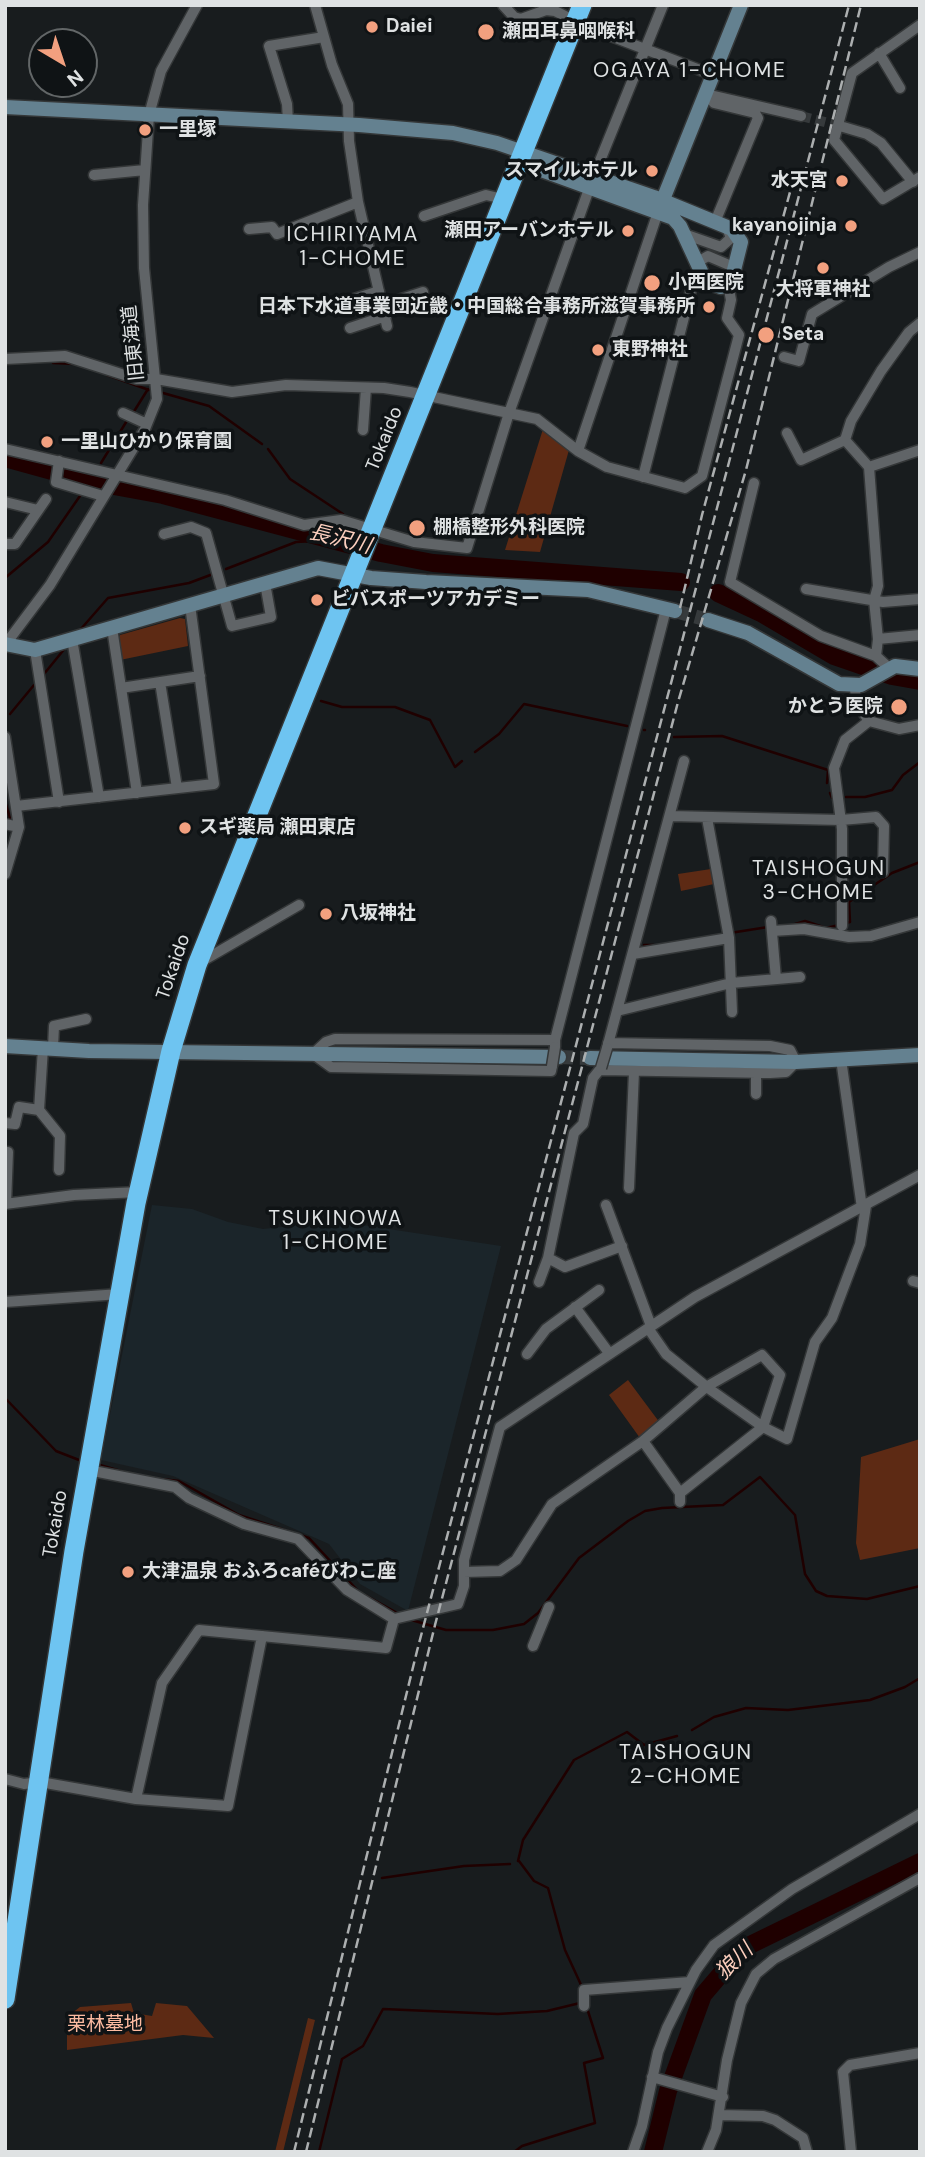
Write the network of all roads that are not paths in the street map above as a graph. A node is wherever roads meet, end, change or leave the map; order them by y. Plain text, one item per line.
1 (197, 5) edge
2 (315, 5) edge
3 (503, 5) edge
4 (663, 5) edge
5 (741, 5) edge
6 (579, 13) edge
7 (920, 25) edge
8 (324, 37) junction
9 (645, 49) junction
10 (879, 54) junction
11 (713, 75) junction
12 (900, 88) dead end
13 (706, 93) junction
14 (5, 107) edge
15 (149, 115) junction
16 (801, 116) tunnel mouth
17 (288, 122) junction
18 (349, 125) junction
19 (840, 126) tunnel mouth
20 (521, 153) junction
21 (145, 170) junction
22 (94, 175) dead end
23 (916, 179) edge
24 (591, 183) junction
25 (503, 199) junction
26 (358, 202) junction
27 (660, 207) junction
28 (424, 216) dead end
29 (720, 224) junction
30 (249, 229) dead end
31 (684, 234) junction
32 (920, 252) edge
33 (736, 268) junction
34 (699, 269) junction
35 (728, 284) junction
36 (380, 291) junction
37 (423, 292) dead end
38 (351, 300) dead end
39 (386, 315) junction
40 (920, 323) edge
41 (350, 328) dead end
42 (784, 357) dead end
43 (5, 359) edge
44 (156, 379) junction
45 (366, 388) junction
46 (426, 397) junction
47 (509, 413) junction
48 (123, 414) dead end
49 (147, 424) junction
50 (363, 430) dead end
51 (787, 433) dead end
52 (845, 440) junction
53 (5, 449) edge
54 (578, 450) junction
55 (920, 450) edge
56 (60, 461) junction
57 (869, 467) junction
58 (116, 474) junction
59 (643, 477) junction
60 (754, 482) dead end
61 (103, 496) junction
62 (46, 499) dead end
63 (5, 502) edge
64 (38, 510) junction
65 (164, 534) dead end
66 (5, 544) edge
67 (365, 551) junction
68 (265, 583) junction
69 (806, 589) dead end
70 (225, 595) junction
71 (920, 599) edge
72 (874, 600) junction
73 (190, 605) junction
74 (671, 610) joint
75 (708, 620) tunnel mouth
76 (112, 628) junction
77 (920, 635) edge
78 (72, 639) junction
79 (878, 639) junction
80 (5, 644) edge
81 (35, 650) junction
82 (876, 656) junction
83 (889, 667) junction
84 (920, 668) edge
85 (200, 676) junction
86 (160, 682) junction
87 (855, 687) junction
88 (121, 688) junction
89 (869, 721) junction
90 (920, 725) edge
91 (5, 738) edge
92 (684, 761) dead end
93 (177, 788) junction
94 (137, 793) junction
95 (99, 797) junction
96 (59, 802) junction
97 (16, 806) junction
98 (670, 816) junction
99 (708, 818) junction
100 (841, 820) junction
101 (5, 824) edge
102 (19, 827) junction
103 (883, 872) dead end
104 (5, 874) edge
105 (299, 905) dead end
106 (842, 922) dead end
107 (920, 922) edge
108 (729, 934) junction
109 (633, 954) junction
110 (197, 965) junction
111 (800, 977) dead end
112 (776, 979) junction
113 (731, 984) junction
114 (617, 1011) junction
115 (732, 1012) dead end
116 (86, 1019) dead end
117 (608, 1045) junction
118 (5, 1046) edge
119 (48, 1048) junction
120 (171, 1051) junction
121 (555, 1053) joint
122 (920, 1055) edge
123 (590, 1058) tunnel mouth
124 (841, 1059) junction
125 (796, 1062) junction
126 (601, 1069) junction
127 (634, 1072) junction
128 (756, 1073) junction
129 (756, 1094) dead end
130 (39, 1110) junction
131 (5, 1123) edge
132 (8, 1152) dead end
133 (59, 1170) dead end
134 (920, 1174) edge
135 (629, 1188) dead end
136 (139, 1192) junction
137 (5, 1203) edge
138 (606, 1205) dead end
139 (864, 1207) junction
140 (622, 1246) junction
141 (548, 1258) junction
142 (539, 1282) dead end
143 (599, 1290) dead end
144 (120, 1294) junction
145 (5, 1302) edge
146 (575, 1307) junction
147 (650, 1327) junction
148 (609, 1353) junction
149 (527, 1354) dead end
150 (706, 1387) junction
151 (763, 1427) junction
152 (643, 1441) junction
153 (88, 1470) junction
154 (464, 1572) junction
155 (549, 1606) dead end
156 (398, 1617) junction
157 (262, 1636) junction
158 (533, 1646) dead end
159 (5, 1779) edge
160 (40, 1782) junction
161 (136, 1799) junction
162 (920, 1814) edge
163 (920, 1878) edge
164 (8, 1949) edge
165 (690, 1982) junction
166 (5, 1999) edge
167 (584, 2006) dead end
168 (920, 2053) edge
169 (652, 2077) junction
170 (723, 2097) junction
171 (719, 2115) junction
172 (633, 2152) edge
173 (707, 2152) edge
174 (807, 2152) edge
175 (851, 2152) edge

1 - 15 street, 旧東海道
2 - 8 street
3 - 6 street
4 - 9 street
5 - 11 street
6 - 9 street
6 - 20 highway, Tokaido
7 - 10 street
8 - 17 street
8 - 18 street
9 - 11 street
9 - 24 street
10 - 12 street
10 - 23 street
11 - 13 street
13 - 16 street
13 - 27 street
13 - 29 street
14 - 15 street
15 - 17 street
15 - 21 street, 旧東海道
17 - 18 street
18 - 20 street
18 - 26 street
19 - 23 street
20 - 24 street
20 - 25 highway, Tokaido
21 - 22 street
21 - 44 street, 旧東海道
24 - 27 street
24 - 47 street
25 - 28 street
25 - 46 highway, Tokaido
26 - 30 street
26 - 36 street
27 - 29 street
27 - 31 street
27 - 54 street
29 - 31 street
29 - 33 street
31 - 34 street
32 - 42 street
33 - 34 street
33 - 35 street
34 - 35 street
34 - 59 street
35 - 59 street
36 - 38 street
36 - 39 street
37 - 39 street
39 - 41 street
40 - 52 street
43 - 44 street
44 - 45 street
44 - 49 street, 旧東海道
45 - 46 street
45 - 50 street
46 - 47 street
46 - 67 highway, Tokaido
47 - 54 street
47 - 67 street
48 - 49 street
49 - 58 street, 旧東海道
51 - 52 street
52 - 57 street
53 - 56 street
54 - 59 street
55 - 57 street
56 - 58 street
56 - 61 street
57 - 72 street
58 - 61 street, 旧東海道
58 - 67 street
60 - 82 street
61 - 80 street, 旧東海道
62 - 64 street
63 - 64 street
64 - 66 street
65 - 70 street
67 - 68 street
67 - 74 street
67 - 110 highway, Tokaido
68 - 70 street
68 - 70 street
69 - 72 street
70 - 73 street
71 - 72 street
72 - 79 street
73 - 76 street
73 - 85 street
74 - 121 street
75 - 87 street
76 - 78 street
76 - 88 street
77 - 79 street
78 - 81 street
78 - 95 street
79 - 82 street
80 - 81 street
81 - 96 street
82 - 83 street
83 - 84 street
83 - 87 street
85 - 86 street
85 - 93 street
86 - 88 street
86 - 93 street
87 - 89 street
88 - 94 street
89 - 90 street
89 - 100 street
91 - 97 street
92 - 98 street
93 - 94 street
94 - 95 street
95 - 96 street
96 - 97 street
97 - 102 street
98 - 99 street
98 - 109 street
99 - 100 street
99 - 108 street
100 - 103 street
100 - 106 street
101 - 102 street
102 - 104 street
105 - 110 street
107 - 112 street
108 - 109 street
108 - 113 street
109 - 114 street
110 - 120 highway, Tokaido
111 - 112 street
112 - 113 street
113 - 114 street
113 - 115 street
114 - 117 street
116 - 119 street
117 - 125 street
117 - 126 street, bridge
118 - 119 street
119 - 120 street
119 - 130 street
120 - 121 street
120 - 136 highway, Tokaido
122 - 124 street
123 - 125 street
124 - 125 street
124 - 139 street
125 - 128 street
126 - 127 street
126 - 141 street
127 - 128 street
127 - 135 street
128 - 129 street
130 - 131 street
130 - 133 street
132 - 137 street
134 - 139 street
136 - 137 street
136 - 144 highway, Tokaido
138 - 140 street
139 - 147 street
139 - 151 street
140 - 141 street
140 - 147 street
141 - 142 street
143 - 146 street
144 - 145 street
144 - 153 highway, Tokaido
146 - 148 street
146 - 149 street
147 - 148 street
147 - 150 street
148 - 154 street
150 - 151 street
150 - 151 street
150 - 152 street
151 - 152 street
152 - 154 street
153 - 156 street
153 - 160 highway, Tokaido
154 - 156 street
155 - 158 street
156 - 157 street
157 - 161 street
157 - 161 street
159 - 160 street
160 - 161 street
160 - 164 highway, Tokaido
162 - 165 street
163 - 170 street
164 - 166 highway, Tokaido
165 - 167 street
165 - 169 street
168 - 175 street
169 - 170 street
169 - 172 street
170 - 171 street
171 - 173 street
171 - 174 street

